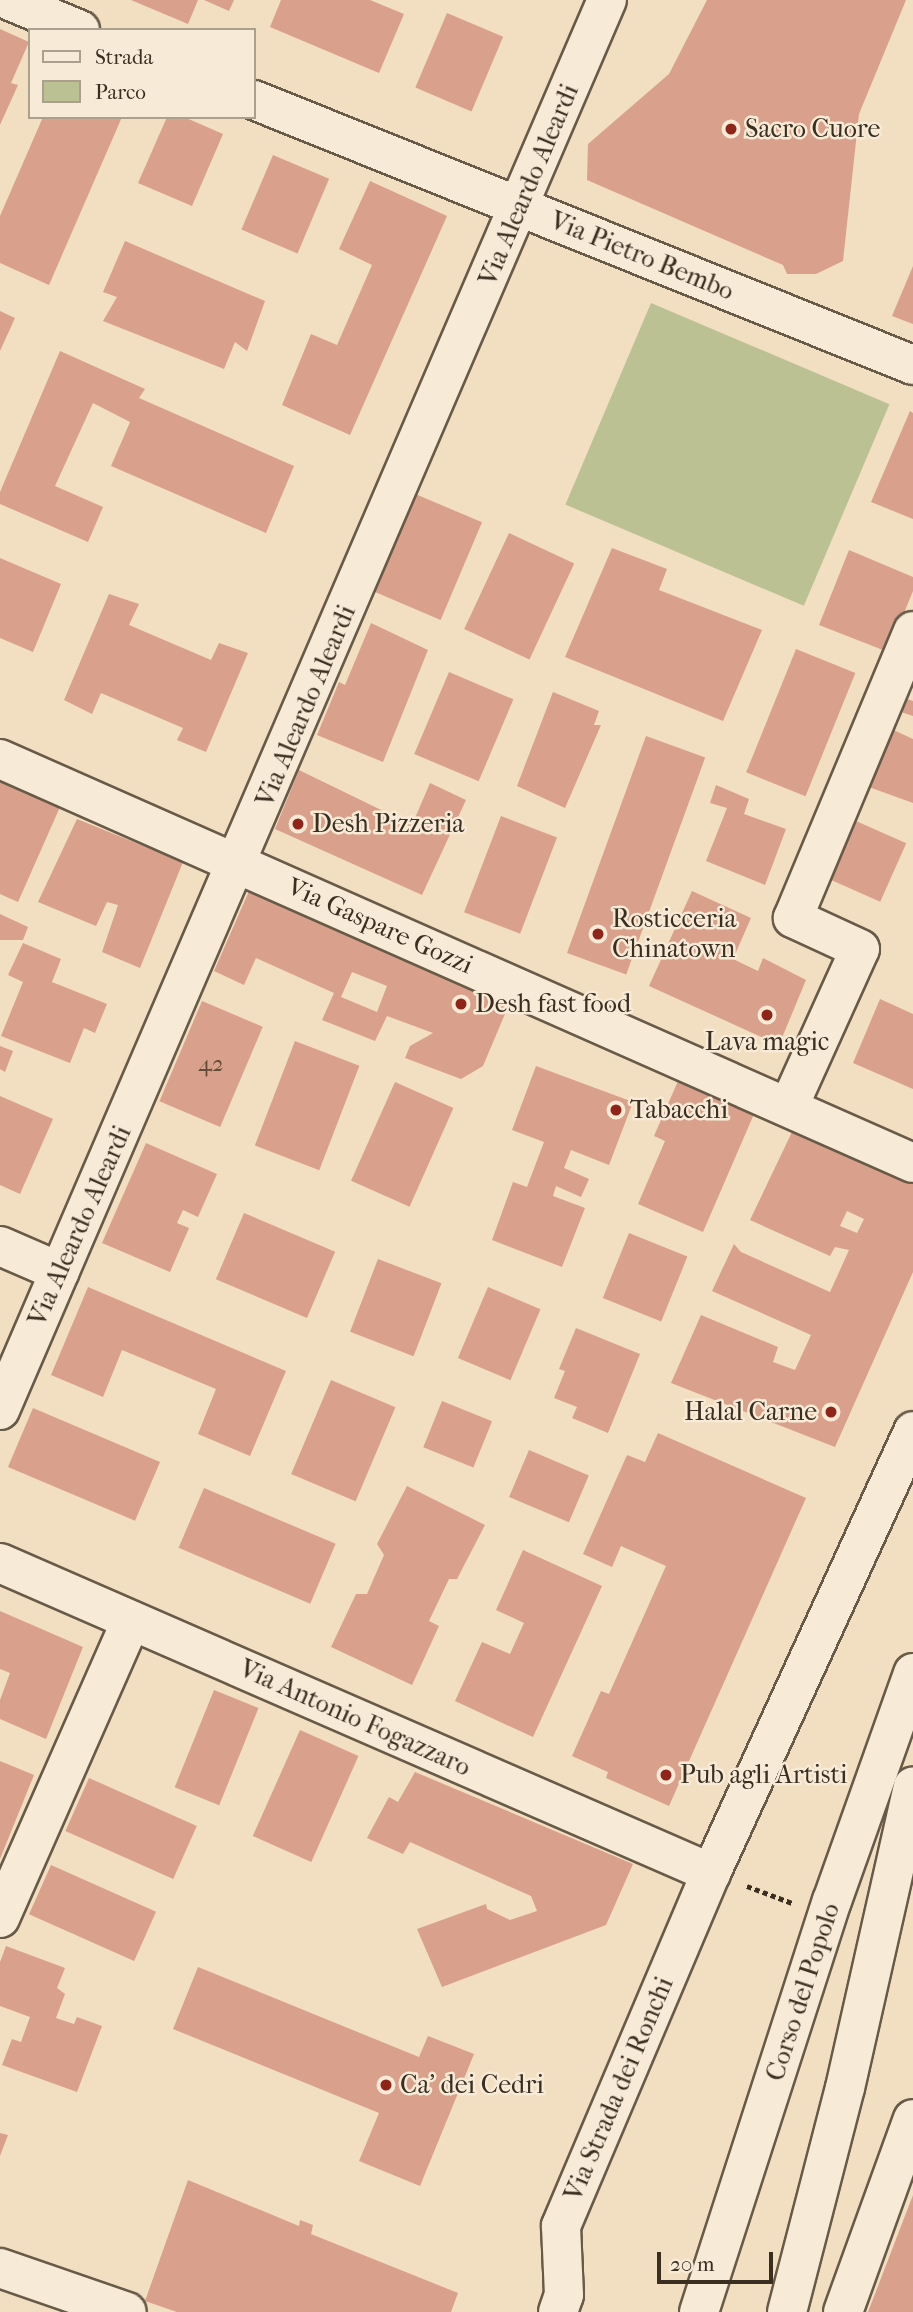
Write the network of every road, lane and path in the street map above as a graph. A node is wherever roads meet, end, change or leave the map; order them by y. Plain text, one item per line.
1 (8, 0) edge
2 (607, 0) edge
3 (75, 28) edge
4 (256, 101) edge
5 (520, 208) junction
6 (913, 365) edge
7 (913, 631) edge
8 (0, 759) edge
9 (238, 863) junction
10 (789, 1106) junction
11 (913, 1163) edge
12 (0, 1246) edge
13 (60, 1272) junction
14 (0, 1410) edge
15 (913, 1431) edge
16 (0, 1563) edge
17 (131, 1620) junction
18 (913, 1673) edge
19 (913, 1787) edge
20 (710, 1872) junction
21 (816, 1903) junction
22 (0, 1918) edge
23 (913, 2119) edge
24 (0, 2268) edge
25 (127, 2312) edge
26 (558, 2312) edge
27 (699, 2312) edge
28 (787, 2312) edge
29 (843, 2312) edge

1 - 3 street
2 - 5 street, Via Aleardo Aleardi
4 - 5 street, Via Pietro Bembo
5 - 6 street, Via Pietro Bembo
5 - 9 street, Via Aleardo Aleardi
7 - 10 street
8 - 9 street, Via Gaspare Gozzi
9 - 10 street, Via Gaspare Gozzi
9 - 13 street, Via Aleardo Aleardi
10 - 11 street, Via Gaspare Gozzi
12 - 13 street
13 - 14 street, Via Aleardo Aleardi
15 - 20 street, Via Strada dei Ronchi
16 - 17 street, Via Antonio Fogazzaro
17 - 20 street, Via Antonio Fogazzaro
17 - 22 street
18 - 21 street, Corso del Popolo
19 - 28 street, Corso del Popolo
20 - 21 path
20 - 26 street, Via Strada dei Ronchi
21 - 27 street, Corso del Popolo
23 - 29 street
24 - 25 street

